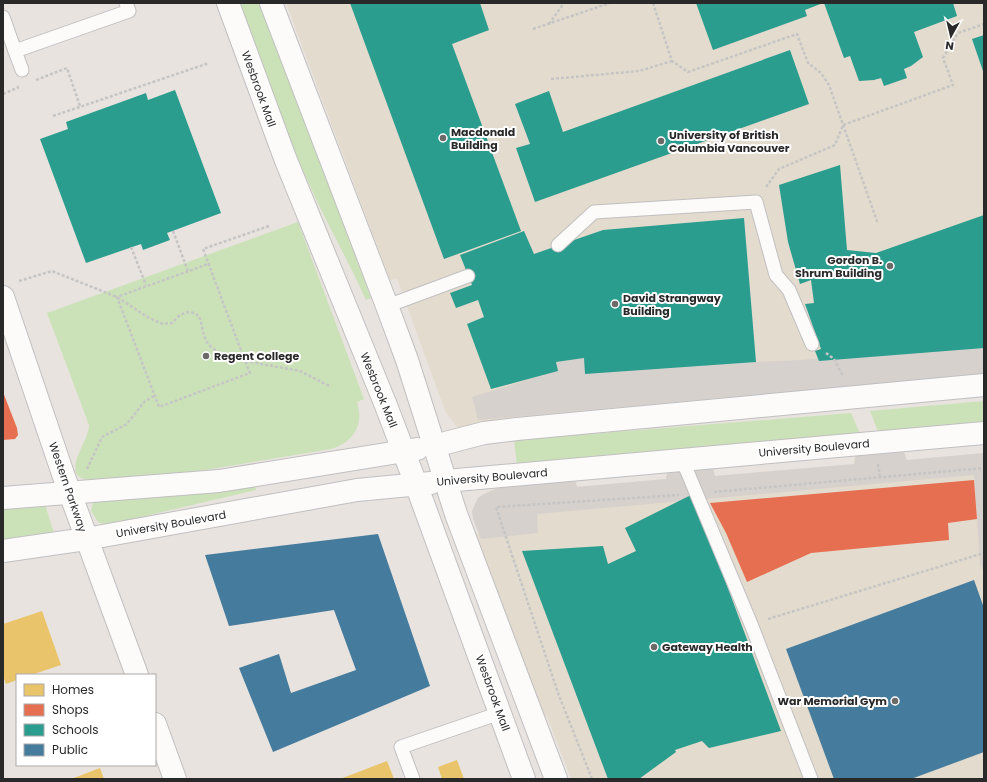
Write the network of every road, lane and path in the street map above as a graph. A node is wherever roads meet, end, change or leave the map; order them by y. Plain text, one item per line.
1 (126, 3) edge
2 (228, 3) edge
3 (271, 3) edge
4 (564, 3) edge
5 (610, 3) edge
6 (654, 3) edge
7 (3, 17) edge
8 (549, 24) junction
9 (984, 24) edge
10 (533, 29) dead end
11 (15, 51) junction
12 (672, 61) junction
13 (209, 63) dead end
14 (22, 70) dead end
15 (551, 79) dead end
16 (33, 82) dead end
17 (20, 87) dead end
18 (3, 94) edge
19 (80, 106) junction
20 (53, 116) dead end
21 (843, 125) junction
22 (756, 202) junction
23 (878, 224) dead end
24 (269, 226) dead end
25 (173, 231) dead end
26 (558, 246) dead end
27 (131, 247) dead end
28 (208, 264) junction
29 (188, 271) junction
30 (468, 276) dead end
31 (146, 285) junction
32 (10, 289) edge
33 (117, 296) junction
34 (387, 306) junction
35 (7, 319) edge
36 (812, 344) joint
37 (245, 361) junction
38 (845, 379) dead end
39 (984, 385) edge
40 (331, 387) dead end
41 (154, 396) junction
42 (984, 433) edge
43 (434, 446) junction
44 (403, 451) junction
45 (682, 461) junction
46 (984, 468) edge
47 (86, 470) dead end
48 (446, 481) junction
49 (416, 484) junction
50 (70, 492) junction
51 (696, 494) junction
52 (3, 498) edge
53 (86, 539) junction
54 (3, 551) edge
55 (984, 553) edge
56 (751, 624) junction
57 (137, 674) edge
58 (500, 713) junction
59 (156, 727) edge
60 (176, 779) edge
61 (413, 779) edge
62 (524, 779) edge
63 (556, 779) edge
64 (592, 779) edge
65 (811, 779) edge

1 - 11 lane
2 - 44 main road, Wesbrook Mall
3 - 34 main road
4 - 8 path
5 - 8 path
6 - 12 path
7 - 11 lane
8 - 10 path
9 - 21 path
11 - 14 lane
12 - 15 path
12 - 21 path
13 - 19 path
16 - 19 path
17 - 18 path
19 - 20 path
21 - 22 path
21 - 23 path
22 - 26 lane
22 - 36 lane
24 - 28 path
25 - 29 path
27 - 31 path
28 - 29 path
28 - 37 path
29 - 31 path
30 - 34 lane
31 - 33 path
32 - 33 path
32 - 35 main road, Western Parkway
33 - 37 path
33 - 41 path
34 - 43 main road
35 - 50 main road, Western Parkway
36 - 38 path
37 - 40 path
37 - 41 path
39 - 43 main road
41 - 47 path
42 - 45 main road, University Boulevard
43 - 44 main road
43 - 48 main road
44 - 49 main road, Wesbrook Mall
44 - 50 main road
45 - 48 main road, University Boulevard
45 - 51 lane
46 - 51 path
48 - 49 main road, University Boulevard
48 - 63 main road
49 - 53 main road, University Boulevard
49 - 58 main road, Wesbrook Mall
50 - 52 main road
50 - 53 main road, Western Parkway
51 - 56 lane
51 - 64 path
53 - 54 main road, University Boulevard
53 - 57 main road, Western Parkway
55 - 56 path
56 - 65 lane
58 - 61 lane
58 - 62 main road, Wesbrook Mall
59 - 60 main road

